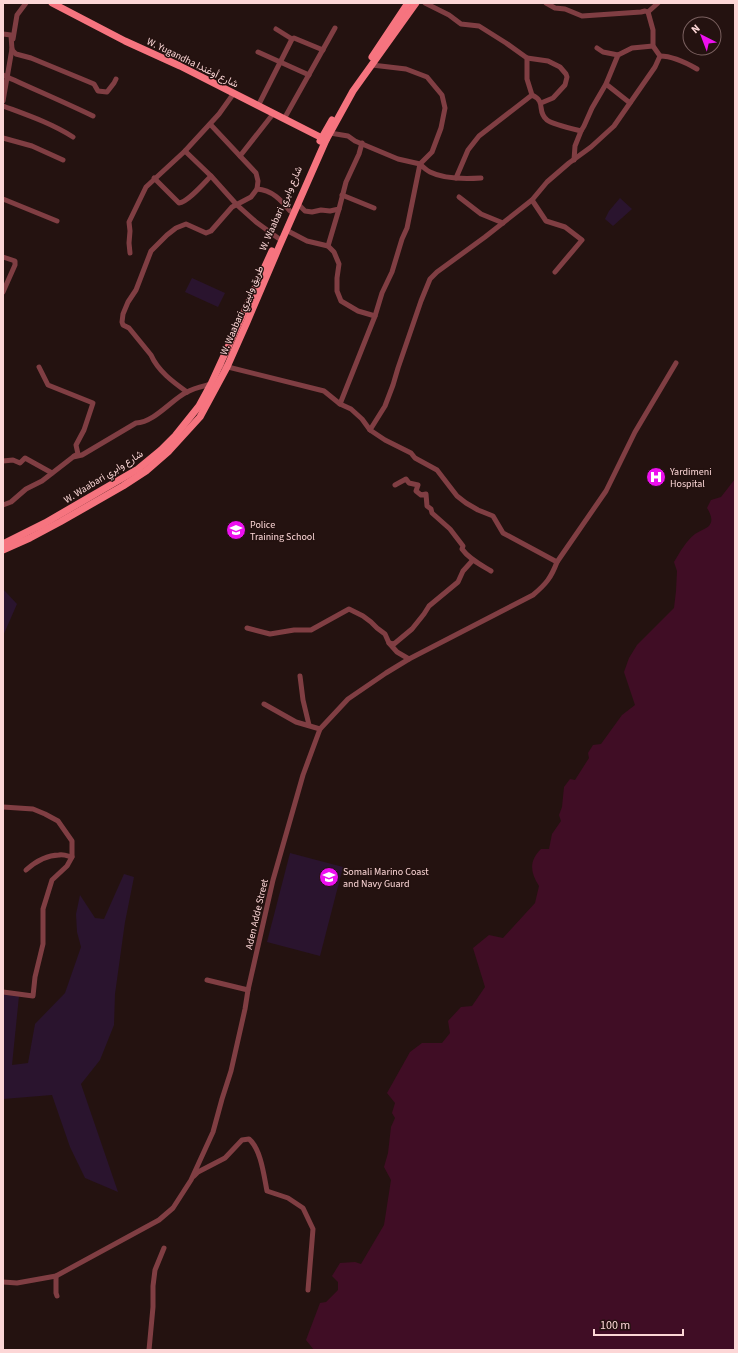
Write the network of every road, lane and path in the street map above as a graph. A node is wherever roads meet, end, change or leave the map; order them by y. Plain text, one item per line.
1 (26, 3) edge
2 (52, 3) edge
3 (408, 3) edge
4 (416, 3) edge
5 (425, 3) edge
6 (546, 3) edge
7 (658, 3) edge
8 (648, 12) junction
9 (335, 28) dead end
10 (276, 29) dead end
11 (3, 34) edge
12 (292, 39) junction
13 (654, 46) junction
14 (597, 48) dead end
15 (12, 50) junction
16 (323, 50) junction
17 (258, 52) dead end
18 (618, 55) junction
19 (660, 56) junction
20 (527, 58) junction
21 (280, 62) junction
22 (372, 64) junction
23 (696, 69) dead end
24 (309, 75) junction
25 (5, 76) edge
26 (116, 79) dead end
27 (606, 84) junction
28 (234, 93) junction
29 (532, 95) junction
30 (3, 101) edge
31 (541, 103) junction
32 (630, 103) junction
33 (3, 106) edge
34 (258, 106) junction
35 (273, 114) junction
36 (93, 116) dead end
37 (284, 119) junction
38 (210, 124) junction
39 (580, 131) junction
40 (72, 136) dead end
41 (326, 137) junction
42 (3, 138) edge
43 (362, 143) junction
44 (185, 151) junction
45 (240, 156) junction
46 (63, 160) dead end
47 (574, 160) junction
48 (420, 164) junction
49 (211, 176) junction
50 (154, 178) junction
51 (456, 178) junction
52 (481, 178) dead end
53 (257, 189) junction
54 (342, 195) junction
55 (459, 197) dead end
56 (3, 199) edge
57 (532, 200) junction
58 (298, 204) junction
59 (237, 205) junction
60 (374, 208) dead end
61 (339, 209) junction
62 (290, 211) junction
63 (57, 221) dead end
64 (503, 223) junction
65 (286, 230) junction
66 (278, 238) junction
67 (328, 246) junction
68 (130, 253) dead end
69 (3, 257) edge
70 (555, 272) dead end
71 (3, 292) edge
72 (375, 316) junction
73 (676, 363) dead end
74 (223, 366) junction
75 (39, 367) dead end
76 (212, 384) junction
77 (187, 392) junction
78 (340, 404) junction
79 (370, 430) junction
80 (73, 457) junction
81 (3, 461) edge
82 (52, 473) junction
83 (395, 485) dead end
84 (3, 505) edge
85 (3, 544) edge
86 (3, 550) edge
87 (473, 560) junction
88 (557, 562) junction
89 (491, 571) dead end
90 (247, 628) dead end
91 (389, 643) junction
92 (409, 659) junction
93 (300, 676) dead end
94 (264, 704) dead end
95 (310, 725) junction
96 (320, 729) junction
97 (3, 807) edge
98 (72, 857) junction
99 (26, 870) dead end
100 (207, 980) dead end
101 (248, 990) junction
102 (3, 992) edge
103 (191, 1180) junction
104 (164, 1248) dead end
105 (56, 1276) junction
106 (3, 1282) edge
107 (308, 1290) dead end
108 (57, 1296) dead end
109 (149, 1350) edge

1 - 15 street
2 - 28 main road, W. Yugandha شارع أوغندا
3 - 41 main road, W. Waabari شارع وابري
4 - 22 main road, W. Waabari طريق وابيري
5 - 20 street
6 - 8 street
7 - 8 street
8 - 13 street
9 - 16 street
10 - 12 street
11 - 15 street
12 - 16 street
12 - 21 street
13 - 18 street
13 - 19 street
14 - 18 street
15 - 25 street
15 - 26 street
16 - 24 street
17 - 21 street
18 - 27 street
19 - 23 street
19 - 32 street
20 - 29 street
20 - 31 street
21 - 24 street
21 - 34 street
22 - 41 main road, W. Waabari طريق وابيري
22 - 48 street
24 - 37 street
25 - 30 street
25 - 36 street
27 - 32 street
27 - 39 street
28 - 34 main road, W. Yugandha شارع أوغندا
28 - 38 street
29 - 31 street
29 - 51 street
31 - 39 street
32 - 47 street
33 - 40 street
34 - 35 main road, W. Yugandha شارع أوغندا
35 - 37 main road, W. Yugandha شارع أوغندا
35 - 45 street
37 - 41 main road, W. Yugandha شارع أوغندا
38 - 44 street
38 - 45 street
39 - 47 street
41 - 43 street
41 - 58 main road, W. Waabari طريق وابيري
41 - 62 main road, W. Waabari شارع وابري
42 - 46 street
43 - 48 street
43 - 54 street
44 - 49 street
44 - 50 street
45 - 53 street
47 - 57 street
48 - 51 street
48 - 72 street
49 - 50 street
49 - 59 street
50 - 68 street
51 - 52 street
53 - 59 street
53 - 62 street
54 - 60 street
54 - 61 street
55 - 64 street
56 - 63 street
57 - 64 street
57 - 70 street
58 - 61 street
58 - 65 main road, W. Waabari طريق وابيري
59 - 66 street
59 - 77 street
61 - 67 street
62 - 66 main road, W. Waabari شارع وابري
64 - 79 street
65 - 67 street
65 - 74 main road, W. Waabari طريق وابيري
66 - 74 main road, W. Waabari شارع وابري
67 - 72 street
69 - 71 street
72 - 78 street
73 - 88 street
74 - 76 main road, W. Waabari شارع وابري
74 - 78 street
74 - 86 main road, W. Waabari طريق وابيري
75 - 80 street
76 - 77 street
76 - 85 main road, W. Waabari شارع وابري
77 - 80 street
78 - 79 street
79 - 88 street
80 - 82 street
81 - 82 street
82 - 84 street
83 - 87 street
87 - 89 street
87 - 91 street
88 - 92 street
90 - 91 street
91 - 92 street
92 - 96 street
93 - 95 street
94 - 95 street
95 - 96 street
96 - 101 street, Aden Adde Street
97 - 98 street
98 - 99 street
98 - 102 street
100 - 101 street
101 - 103 street, Aden Adde Street
103 - 105 street
103 - 107 street
104 - 109 street
105 - 106 street
105 - 108 street

